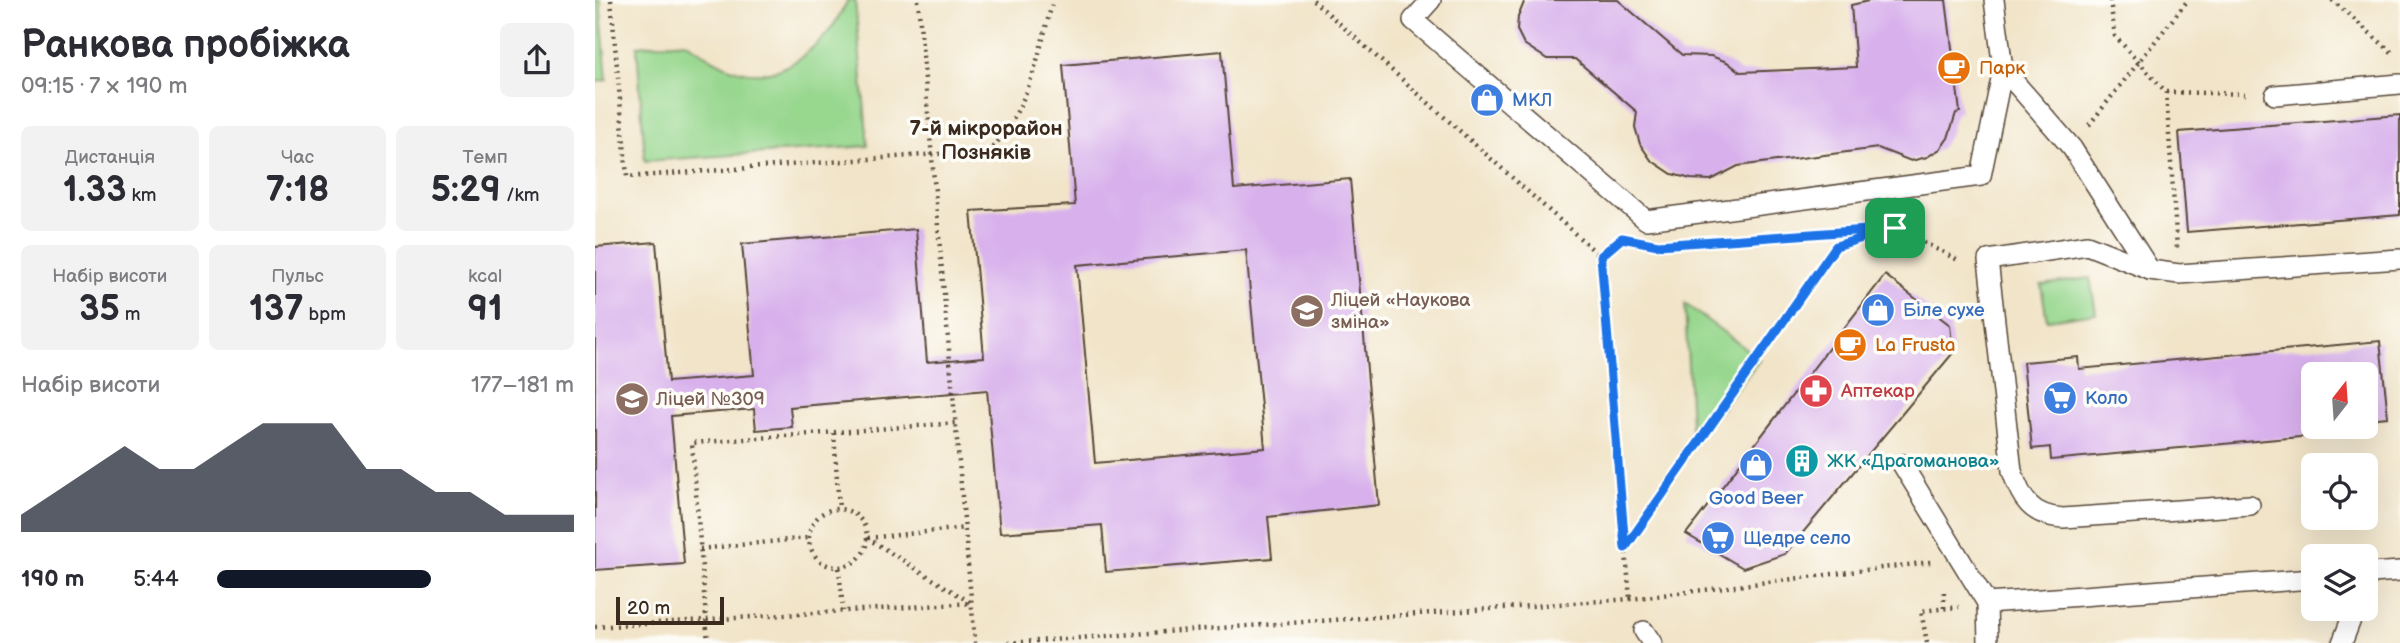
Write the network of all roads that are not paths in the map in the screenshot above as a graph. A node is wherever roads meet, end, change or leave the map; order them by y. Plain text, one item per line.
1 (1431, 0) edge
2 (1994, 0) edge
3 (2003, 69) junction
4 (2400, 84) edge
5 (2275, 95) road end
6 (2400, 259) edge
7 (2150, 270) junction
8 (1902, 464) dead end
9 (2251, 505) dead end
10 (2400, 571) edge
11 (2378, 574) edge
12 (2301, 580) edge
13 (1987, 603) junction
14 (2350, 621) edge
15 (1987, 643) edge
16 (2342, 643) edge

1 - 3 lane
2 - 3 lane
3 - 7 lane
4 - 5 lane
6 - 7 lane
7 - 9 lane
8 - 13 lane
10 - 11 lane
12 - 13 lane
13 - 15 lane
14 - 16 lane

